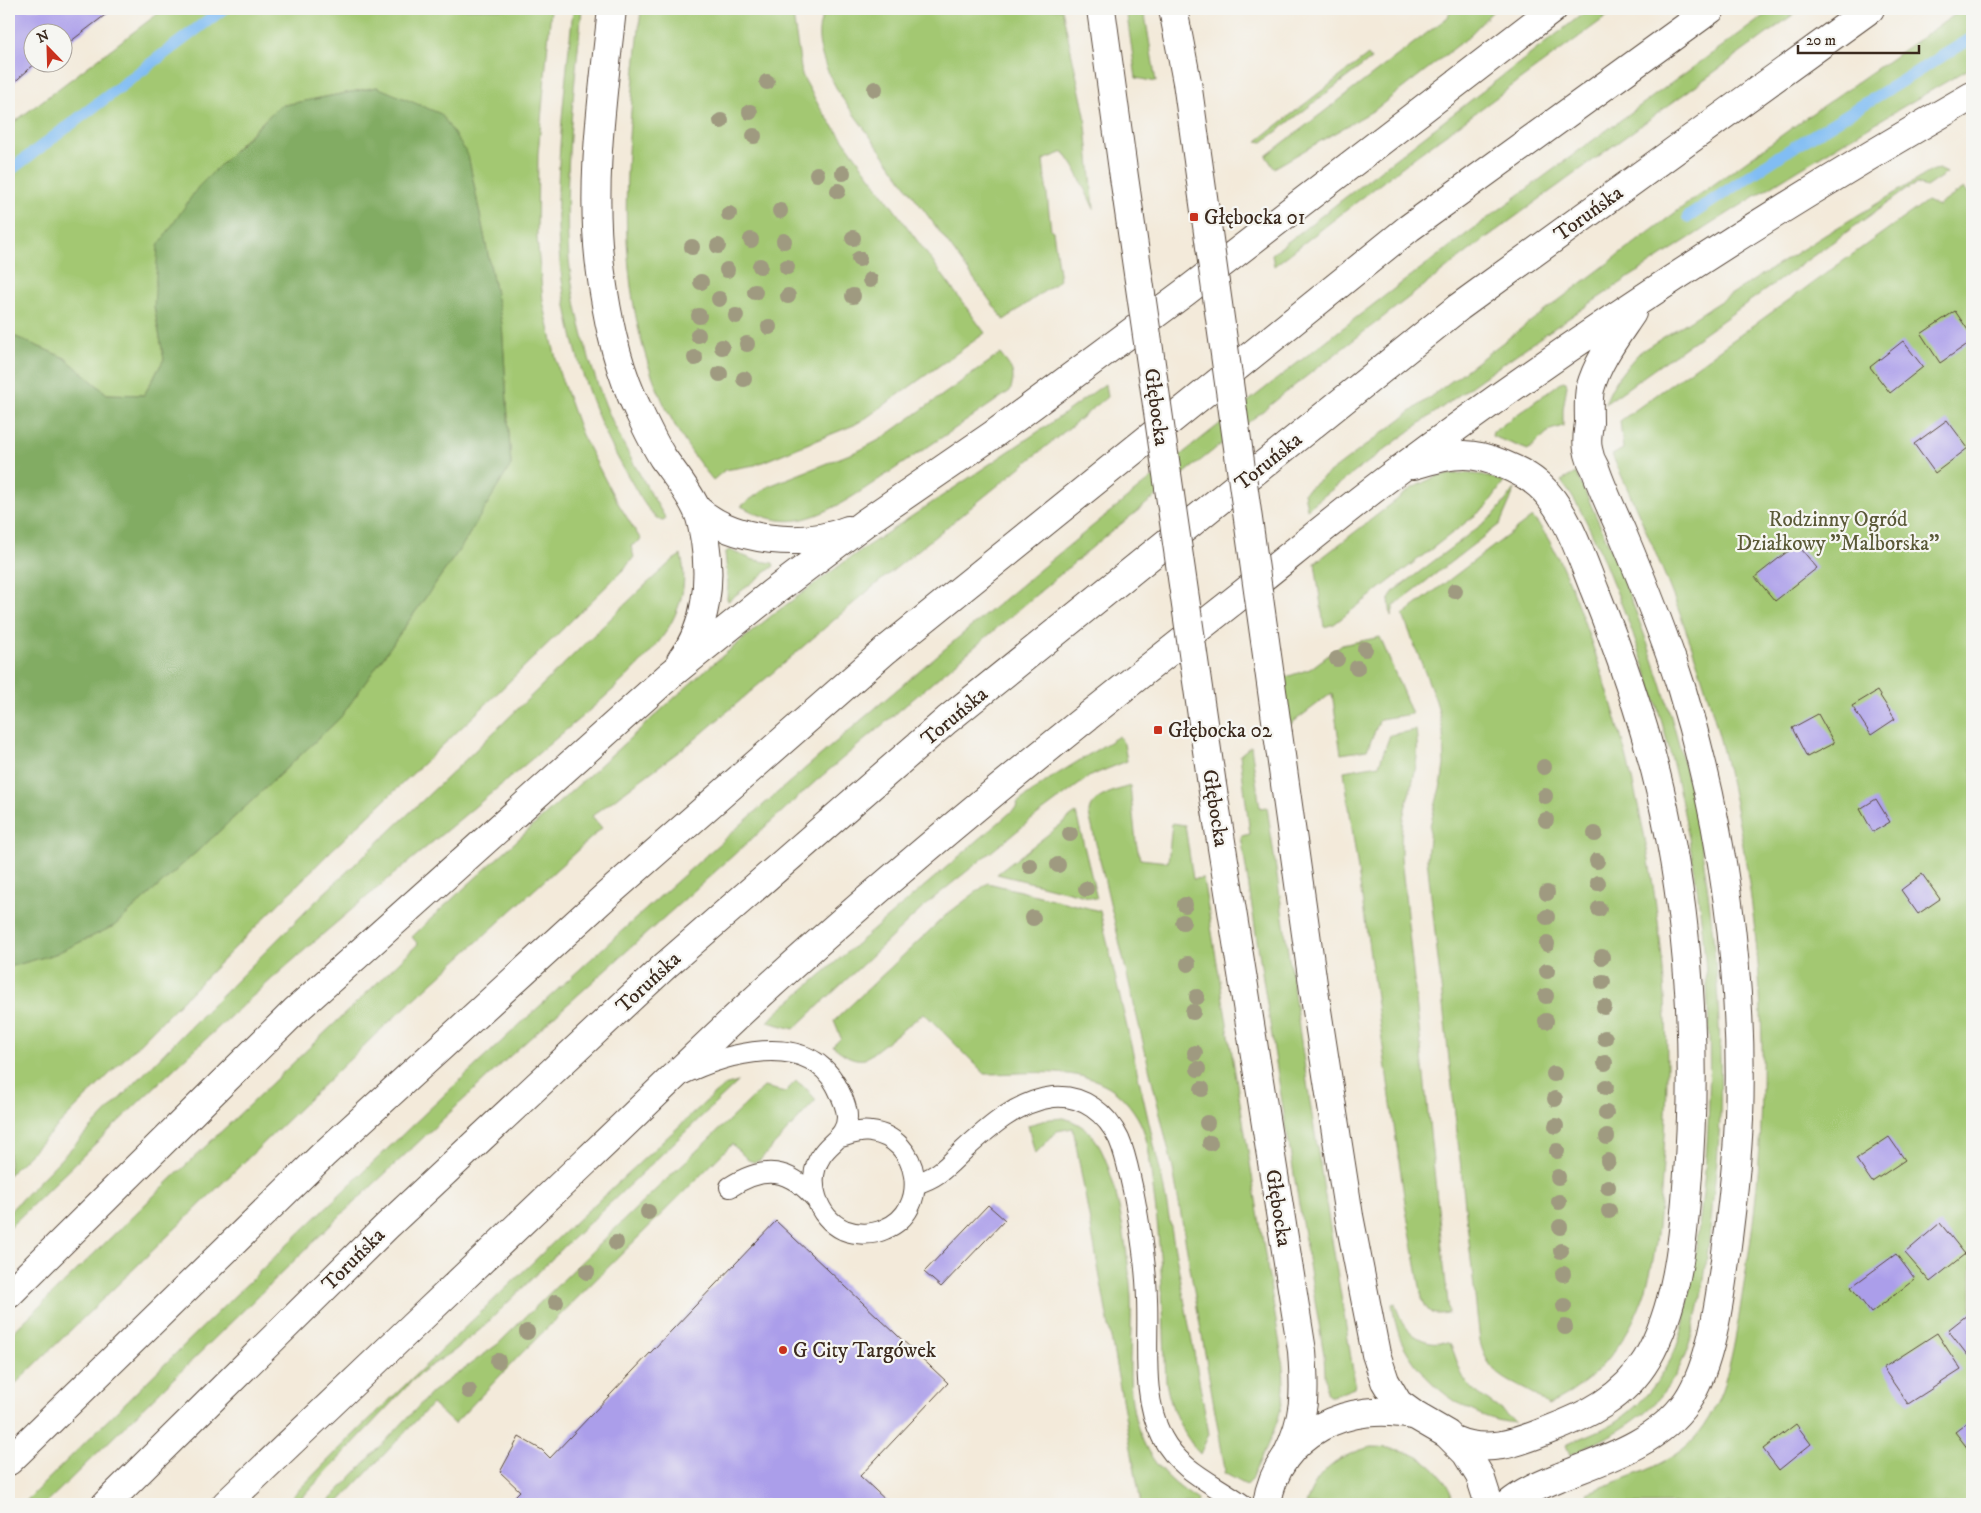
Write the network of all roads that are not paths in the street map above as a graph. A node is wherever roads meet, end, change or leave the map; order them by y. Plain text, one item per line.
1 (612, 9) edge
2 (1101, 9) edge
3 (1173, 9) edge
4 (1525, 9) edge
5 (1554, 9) edge
6 (1711, 9) edge
7 (1870, 9) edge
8 (1484, 62) junction
9 (1972, 96) edge
10 (1641, 300) junction
11 (1398, 470) junction
12 (698, 510) junction
13 (866, 522) junction
14 (670, 675) junction
15 (669, 1082) junction
16 (841, 1137) junction
17 (916, 1184) junction
18 (730, 1187) dead end
19 (816, 1199) junction
20 (9, 1294) edge
21 (1416, 1416) junction
22 (1454, 1440) junction
23 (1287, 1455) junction
24 (9, 1461) edge
25 (106, 1504) edge
26 (226, 1504) edge
27 (1242, 1504) edge
28 (1267, 1504) edge
29 (1489, 1504) edge
30 (1509, 1504) edge

1 - 12 main road
2 - 23 main road, Głębocka, bridge
3 - 21 main road, Głębocka, bridge
4 - 8 main road
5 - 8 main road
6 - 24 main road
7 - 25 main road, Toruńska
8 - 13 main road
9 - 10 main road
10 - 11 main road
10 - 30 main road
11 - 15 main road
11 - 22 main road
12 - 13 main road
12 - 14 main road
13 - 14 main road
14 - 20 main road
15 - 16 lane
15 - 26 main road
16 - 17 lane
16 - 19 lane
17 - 19 lane
17 - 27 lane
18 - 19 lane
21 - 22 main road, Głębocka
21 - 23 main road, Głębocka
22 - 29 main road, Głębocka
23 - 28 main road, Głębocka

